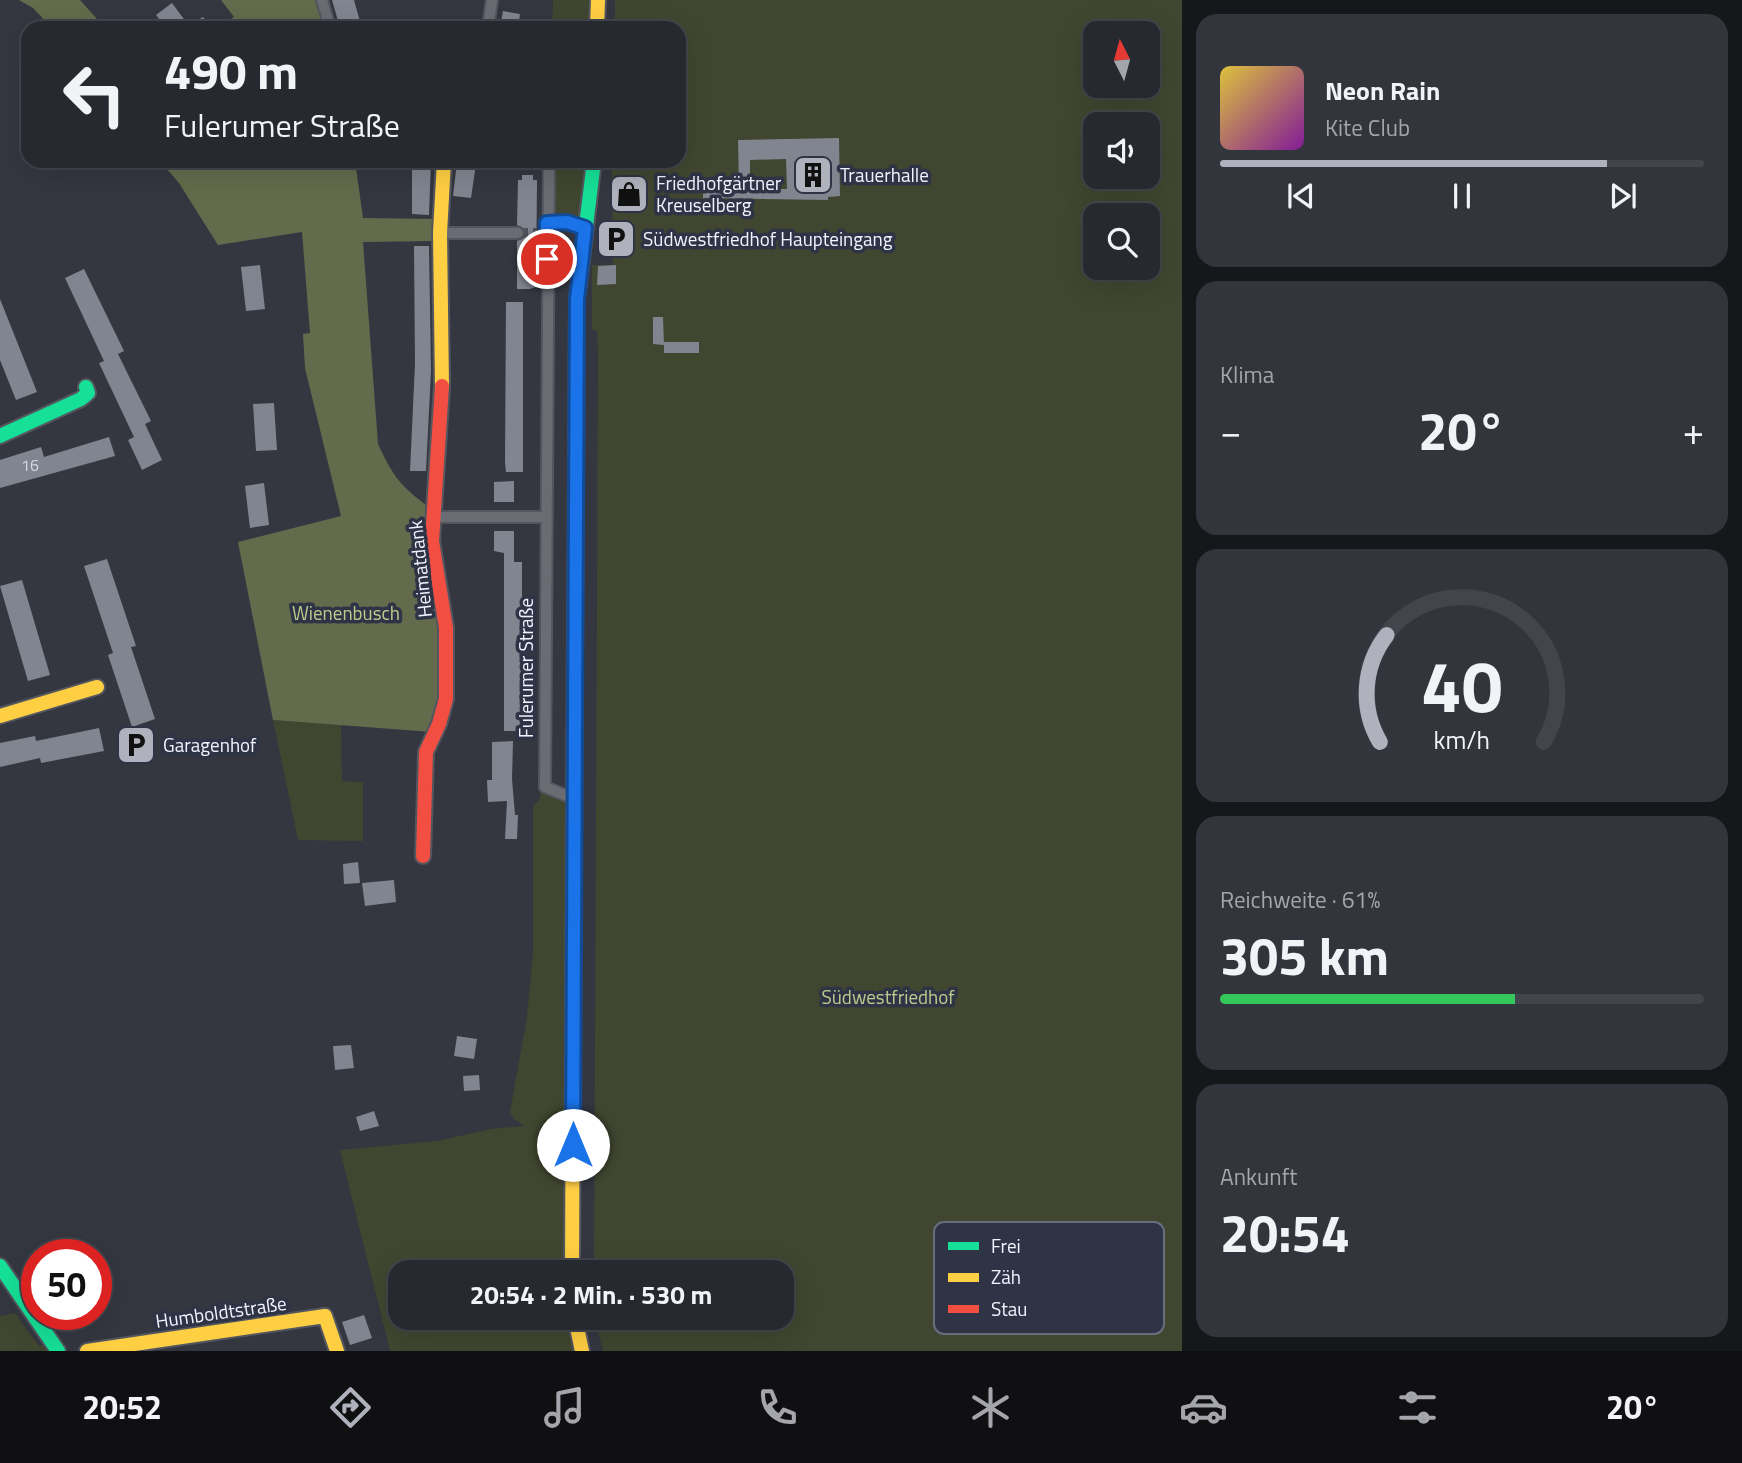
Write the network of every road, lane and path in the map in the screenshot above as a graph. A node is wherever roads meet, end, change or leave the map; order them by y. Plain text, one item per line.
1 (322, 0) edge
2 (492, 0) edge
3 (598, 0) edge
4 (328, 21) edge
5 (489, 21) edge
6 (597, 21) edge
7 (444, 168) edge
8 (593, 168) edge
9 (549, 169) dead end
10 (585, 228) junction
11 (544, 230) junction
12 (440, 233) junction
13 (518, 233) tunnel mouth
14 (86, 387) dead end
15 (0, 436) edge
16 (433, 517) junction
17 (546, 517) junction
18 (97, 687) dead end
19 (0, 716) edge
20 (575, 799) junction
21 (422, 856) dead end
22 (572, 1260) edge
23 (0, 1266) edge
24 (578, 1330) edge
25 (58, 1351) edge
26 (87, 1351) edge
27 (337, 1351) edge
28 (582, 1351) edge

1 - 4 street
2 - 5 street
3 - 6 street
7 - 12 street, Heimatdank
8 - 10 street
9 - 11 street, Fulerumer Straße
10 - 11 street
10 - 20 street
11 - 17 street, Fulerumer Straße
12 - 13 street
12 - 16 street, Heimatdank
14 - 15 street
16 - 17 street
16 - 21 street, Heimatdank
17 - 20 street, Fulerumer Straße
18 - 19 street
20 - 22 street
23 - 25 street
24 - 28 street
26 - 27 street, Humboldtstraße

